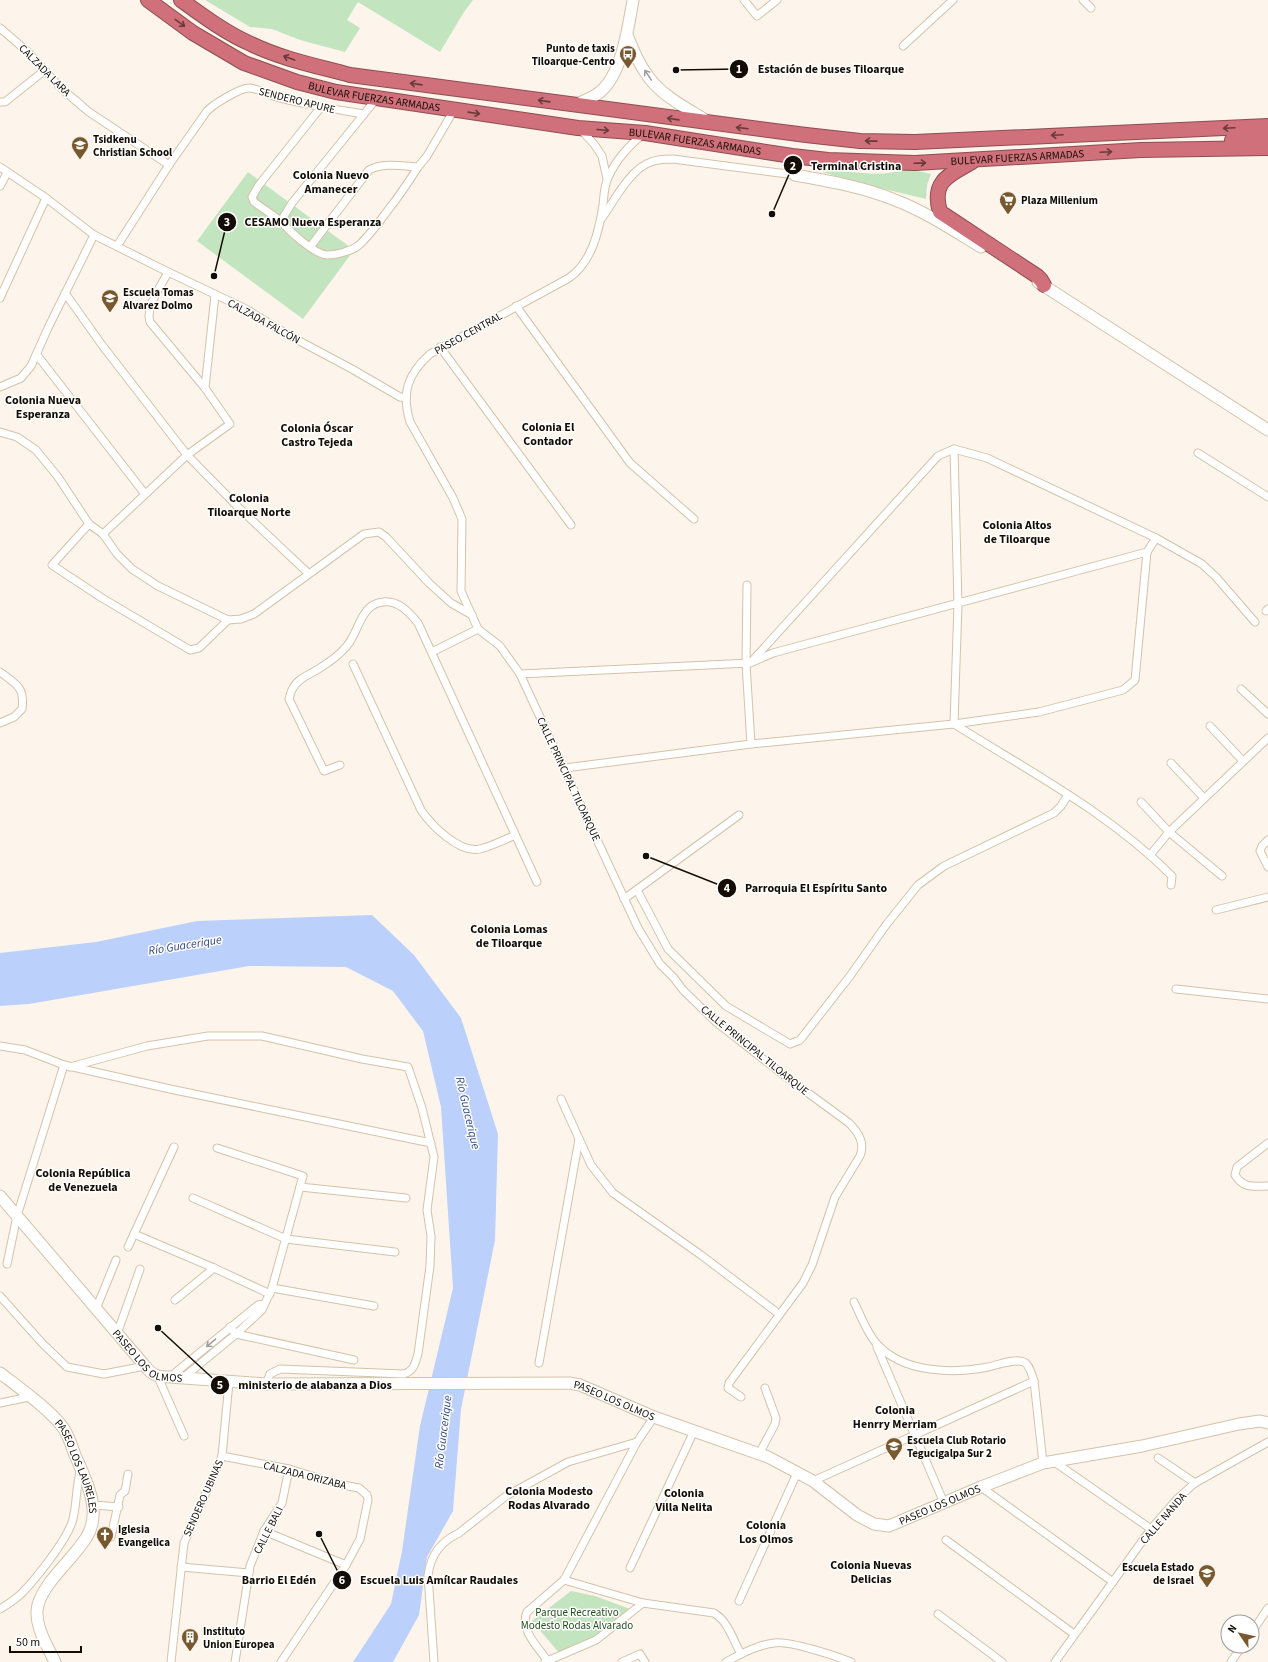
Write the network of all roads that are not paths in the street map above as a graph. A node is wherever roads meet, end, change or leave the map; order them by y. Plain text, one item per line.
1 (148, 0) edge
2 (181, 0) edge
3 (633, 0) edge
4 (744, 0) edge
5 (777, 0) edge
6 (953, 0) edge
7 (1083, 0) edge
8 (1092, 8) dead end
9 (0, 28) edge
10 (627, 35) junction
11 (903, 46) dead end
12 (44, 70) junction
13 (377, 98) junction
14 (0, 102) edge
15 (575, 105) junction
16 (320, 107) junction
17 (454, 110) junction
18 (364, 114) junction
19 (712, 124) junction
20 (1268, 126) edge
21 (578, 128) junction
22 (645, 133) junction
23 (1268, 138) edge
24 (1268, 148) edge
25 (1165, 150) junction
26 (792, 156) junction
27 (975, 160) junction
28 (169, 165) junction
29 (0, 167) edge
30 (418, 167) junction
31 (7, 173) junction
32 (795, 175) junction
33 (607, 179) junction
34 (0, 186) edge
35 (46, 198) junction
36 (600, 220) junction
37 (281, 221) junction
38 (94, 235) junction
39 (117, 246) junction
40 (310, 247) junction
41 (168, 272) junction
42 (1044, 285) junction
43 (65, 293) junction
44 (215, 295) junction
45 (0, 298) edge
46 (516, 306) junction
47 (440, 347) junction
48 (37, 355) junction
49 (0, 387) edge
50 (205, 388) junction
51 (406, 398) junction
52 (1268, 430) edge
53 (0, 432) edge
54 (954, 449) junction
55 (1198, 453) dead end
56 (187, 455) junction
57 (145, 494) junction
58 (1268, 497) edge
59 (694, 519) dead end
60 (89, 524) junction
61 (571, 525) dead end
62 (103, 534) junction
63 (1156, 538) junction
64 (1147, 552) junction
65 (308, 574) junction
66 (747, 585) dead end
67 (958, 604) junction
68 (472, 616) junction
69 (228, 620) junction
70 (1255, 622) dead end
71 (478, 628) junction
72 (432, 652) junction
73 (748, 663) junction
74 (353, 664) dead end
75 (0, 672) edge
76 (520, 674) junction
77 (1241, 689) dead end
78 (1268, 714) edge
79 (0, 723) edge
80 (954, 724) junction
81 (1210, 726) dead end
82 (1268, 738) edge
83 (751, 744) junction
84 (1243, 761) junction
85 (1171, 763) dead end
86 (340, 765) dead end
87 (565, 768) junction
88 (1068, 795) junction
89 (1204, 798) junction
90 (1142, 802) dead end
91 (739, 815) dead end
92 (1169, 832) junction
93 (515, 835) junction
94 (1268, 840) edge
95 (1151, 854) junction
96 (1268, 867) edge
97 (1222, 876) dead end
98 (537, 882) dead end
99 (1171, 885) dead end
100 (637, 890) junction
101 (1268, 897) edge
102 (624, 899) junction
103 (1216, 910) dead end
104 (1176, 989) dead end
105 (1268, 999) edge
106 (0, 1046) edge
107 (67, 1066) junction
108 (561, 1099) dead end
109 (579, 1139) junction
110 (431, 1142) junction
111 (1268, 1143) edge
112 (174, 1147) dead end
113 (217, 1148) dead end
114 (1268, 1186) edge
115 (300, 1187) junction
116 (0, 1196) edge
117 (193, 1198) dead end
118 (406, 1198) dead end
119 (17, 1216) junction
120 (134, 1234) junction
121 (286, 1239) junction
122 (128, 1247) dead end
123 (395, 1252) dead end
124 (116, 1260) dead end
125 (7, 1264) dead end
126 (214, 1268) junction
127 (140, 1269) dead end
128 (271, 1291) junction
129 (0, 1296) edge
130 (175, 1300) dead end
131 (854, 1302) dead end
132 (264, 1304) junction
133 (374, 1306) dead end
134 (96, 1309) junction
135 (779, 1314) junction
136 (230, 1327) junction
137 (118, 1334) junction
138 (236, 1334) junction
139 (876, 1342) junction
140 (354, 1360) dead end
141 (539, 1362) dead end
142 (186, 1363) junction
143 (145, 1366) junction
144 (192, 1370) junction
145 (0, 1373) edge
146 (158, 1377) junction
147 (170, 1377) junction
148 (183, 1378) junction
149 (1034, 1381) junction
150 (229, 1382) junction
151 (266, 1384) junction
152 (765, 1388) dead end
153 (30, 1397) junction
154 (741, 1397) dead end
155 (0, 1403) edge
156 (654, 1417) junction
157 (1268, 1423) edge
158 (694, 1431) junction
159 (184, 1436) dead end
160 (915, 1436) junction
161 (638, 1442) junction
162 (1268, 1442) edge
163 (759, 1454) junction
164 (222, 1456) junction
165 (1158, 1458) dead end
166 (1048, 1462) junction
167 (81, 1468) junction
168 (288, 1469) junction
169 (797, 1473) junction
170 (128, 1474) dead end
171 (813, 1481) junction
172 (1196, 1483) junction
173 (981, 1487) junction
174 (944, 1503) junction
175 (93, 1505) junction
176 (119, 1507) junction
177 (1151, 1529) junction
178 (264, 1531) junction
179 (111, 1537) dead end
180 (946, 1540) dead end
181 (346, 1565) junction
182 (180, 1567) junction
183 (630, 1568) dead end
184 (249, 1573) junction
185 (564, 1580) junction
186 (1113, 1582) junction
187 (740, 1601) dead end
188 (643, 1603) junction
189 (1268, 1608) edge
190 (0, 1609) edge
191 (938, 1614) dead end
192 (1260, 1620) edge
193 (1074, 1634) junction
194 (741, 1654) junction
195 (546, 1661) edge
196 (54, 1662) edge
197 (171, 1662) edge
198 (235, 1662) edge
199 (281, 1662) edge
200 (434, 1662) edge
201 (622, 1662) edge
202 (645, 1662) edge
203 (726, 1662) edge
204 (851, 1662) edge
205 (1002, 1662) edge
206 (1055, 1662) edge

1 -> 13 highway, BULEVAR FUERZAS ARMADAS
15 -> 2 highway, BULEVAR FUERZAS ARMADAS
3 - 10 street
4 - 5 street
6 - 11 street
7 - 8 street
9 - 12 street, CALZADA LARA
10 - 15 street
19 -> 10 street
12 - 14 street
12 - 28 street, CALZADA LARA
13 - 17 highway, BULEVAR FUERZAS ARMADAS
13 - 18 street
19 -> 15 highway, BULEVAR FUERZAS ARMADAS
16 - 18 street, SENDERO APURE
16 - 28 street, SENDERO APURE
16 - 37 street
17 -> 21 highway, BULEVAR FUERZAS ARMADAS
17 - 30 street
18 - 37 street
20 -> 19 highway, BULEVAR FUERZAS ARMADAS
21 -> 22 highway, BULEVAR FUERZAS ARMADAS
21 - 33 street, PASEO CENTRAL
22 - 26 highway, BULEVAR FUERZAS ARMADAS
22 - 33 street, PASEO CENTRAL
23 - 25 highway
24 - 25 highway, BULEVAR FUERZAS ARMADAS
27 -> 25 highway, BULEVAR FUERZAS ARMADAS
26 -> 27 highway, BULEVAR FUERZAS ARMADAS
26 - 32 street
27 - 42 highway
28 - 39 street, SENDERO APURE
29 - 31 street, CALZADA FALCÓN
30 - 40 street
30 - 40 street
31 - 34 street
31 - 35 street, CALZADA FALCÓN
32 - 36 street
32 - 42 street
33 - 36 street, PASEO CENTRAL
35 - 38 street, CALZADA FALCÓN
35 - 45 street
36 - 46 street, PASEO CENTRAL
37 - 40 street
38 - 39 street, CALZADA FALCÓN
38 - 43 street
39 - 41 street, CALZADA FALCÓN
41 - 44 street, CALZADA FALCÓN
41 - 50 street
42 - 52 street
43 - 48 street
43 - 56 street
44 - 50 street
44 - 51 street, CALZADA FALCÓN
46 - 47 street, PASEO CENTRAL
46 - 59 street
47 - 51 street, PASEO CENTRAL
47 - 61 street
48 - 49 street
48 - 57 street
50 - 56 street
51 - 68 street, PASEO CENTRAL
53 - 60 street
54 - 63 street
54 - 67 street
54 - 73 street
55 - 58 street
56 - 57 street
56 - 65 street
57 - 62 street
60 - 62 street
60 - 69 street
62 - 69 street
63 - 64 street
63 - 70 street
64 - 67 street
64 - 80 street
65 - 68 street
65 - 69 street
66 - 73 street
67 - 73 street
67 - 80 street
68 - 71 street, PASEO CENTRAL
71 - 72 street
71 - 76 street, CALLE PRINCIPAL TILOARQUE
72 - 86 street
72 - 93 street
73 - 76 street
73 - 83 street
74 - 93 street
75 - 79 street
76 - 87 street, CALLE PRINCIPAL TILOARQUE
77 - 78 street
80 - 83 street
80 - 88 street
81 - 84 street
82 - 84 street
83 - 87 street
84 - 89 street
85 - 89 street
87 - 102 street, CALLE PRINCIPAL TILOARQUE
88 - 95 street
88 - 100 street
89 - 92 street
90 - 92 street
91 - 100 street
92 - 95 street
92 - 97 street
93 - 98 street
94 - 96 street
95 - 99 street
100 - 102 street
101 - 103 street
102 - 135 street, CALLE PRINCIPAL TILOARQUE
104 - 105 street
106 - 107 street
107 - 110 street
107 - 110 street
107 - 119 street
108 - 109 street
109 - 135 street
109 - 141 street
110 - 151 street
111 - 114 street
112 - 120 street
113 - 115 street
115 - 118 street
115 - 121 street
116 - 119 street, PASEO LOS OLMOS
117 - 121 street
119 - 125 street
119 - 134 street, PASEO LOS OLMOS
120 - 122 street
120 - 126 street
121 - 123 street
121 - 128 street
124 - 134 street
126 - 128 street
126 - 130 street
127 - 137 street
128 - 132 street
128 - 133 street
129 - 143 street
131 - 139 street
132 - 136 street
132 - 138 street
134 - 137 street, PASEO LOS OLMOS
135 - 154 street, CALLE PRINCIPAL TILOARQUE
136 - 138 street
136 -> 142 street
137 - 143 street, PASEO LOS OLMOS
138 - 140 street
138 - 144 street
139 - 149 street
139 - 160 street
142 - 144 street
142 - 147 street
143 - 146 street, PASEO LOS OLMOS
144 - 148 street
145 - 153 street, PASEO LOS LAURELES
146 - 147 street, PASEO LOS OLMOS
146 - 159 street
147 - 148 street, PASEO LOS OLMOS
148 - 150 street, PASEO LOS OLMOS
149 - 160 street
149 - 166 street
150 - 151 street, PASEO LOS OLMOS
150 - 164 street, SENDERO UBINAS
151 - 156 street, PASEO LOS OLMOS
152 - 163 street
153 - 155 street
153 - 167 street, PASEO LOS LAURELES
156 - 158 street, PASEO LOS OLMOS
156 - 161 street
157 - 166 street, PASEO LOS OLMOS
158 - 163 street, PASEO LOS OLMOS
158 - 183 street
160 - 171 street
160 - 174 street
161 - 185 street
161 - 200 street
162 - 172 street, CALLE NANDA
163 - 169 street, PASEO LOS OLMOS
164 - 168 street, CALZADA ORIZABA
164 - 182 street, SENDERO UBINAS
165 - 172 street
166 - 173 street, PASEO LOS OLMOS
166 - 177 street
167 - 175 street, PASEO LOS LAURELES
167 - 190 street
168 - 178 street, CALLE BALI
168 - 181 street, CALZADA ORIZABA
169 - 171 street, PASEO LOS OLMOS
169 - 187 street
170 - 176 street
171 - 174 street, PASEO LOS OLMOS
172 - 177 street, CALLE NANDA
173 - 174 street, PASEO LOS OLMOS
173 - 186 street
175 - 176 street
175 - 196 street, PASEO LOS LAURELES
176 - 179 street
177 - 186 street, CALLE NANDA
178 - 181 street
178 - 184 street, CALLE BALI
180 - 193 street
181 - 199 street
182 - 184 street
182 - 197 street, SENDERO UBINAS
184 - 198 street, CALLE BALI
185 - 188 street
185 - 195 street
186 - 193 street, CALLE NANDA
188 - 194 street
188 - 195 street
189 - 192 street
191 - 205 street
193 - 206 street, CALLE NANDA
194 - 203 street
194 - 204 street
201 - 202 street

